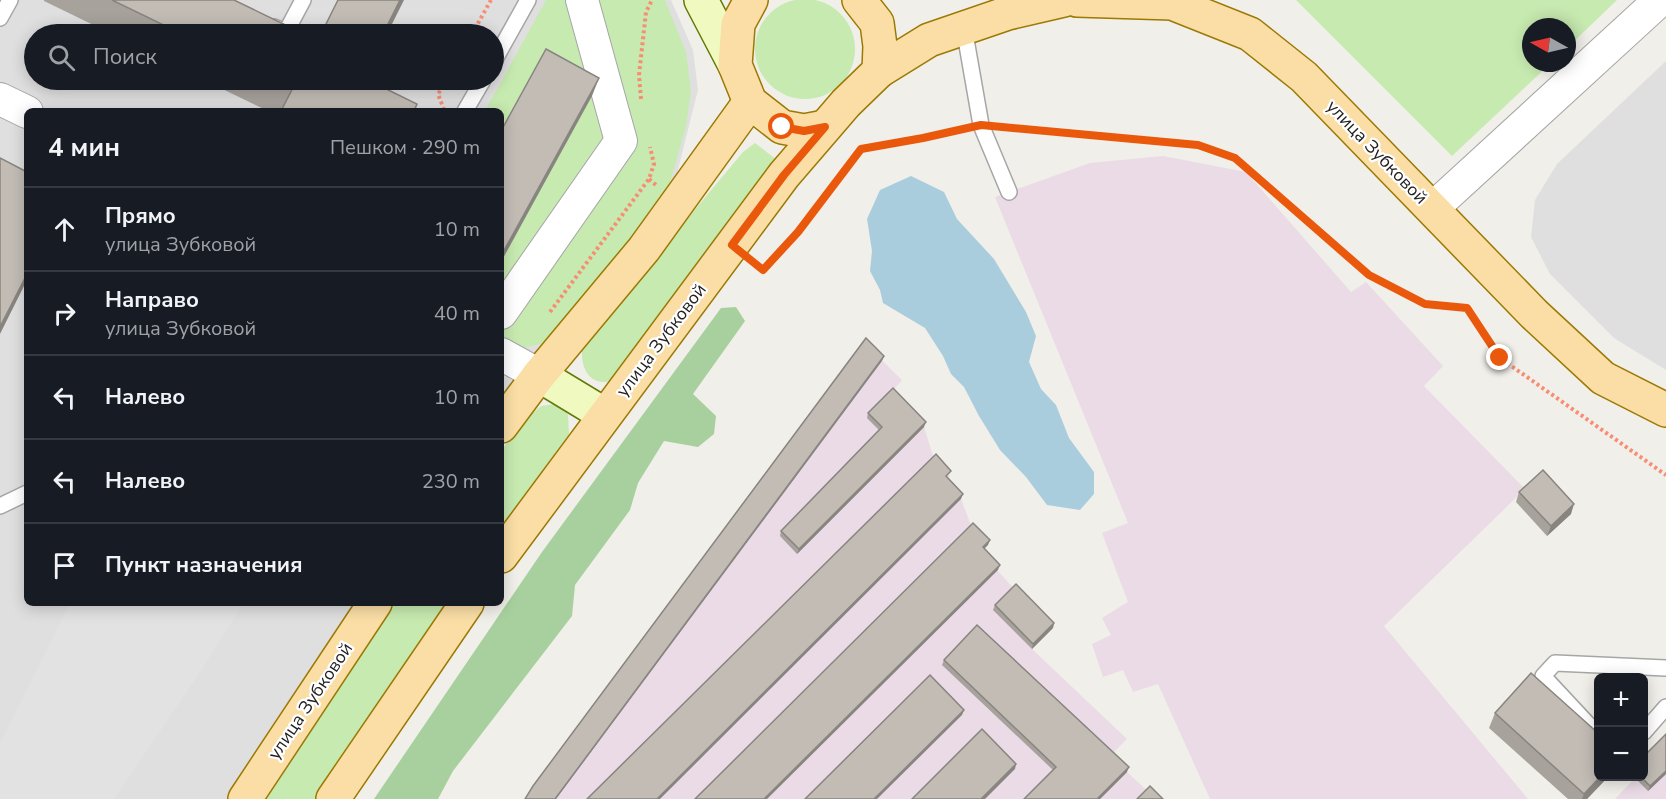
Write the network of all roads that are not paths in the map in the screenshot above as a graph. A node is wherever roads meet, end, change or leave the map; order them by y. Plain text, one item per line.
1 (10, 0) edge
2 (303, 0) edge
3 (528, 0) edge
4 (582, 0) edge
5 (701, 0) edge
6 (751, 0) edge
7 (859, 0) edge
8 (1064, 0) edge
9 (1077, 0) edge
10 (1660, 0) edge
11 (0, 18) edge
12 (257, 18) edge
13 (269, 24) edge
14 (290, 24) edge
15 (964, 28) junction
16 (504, 43) edge
17 (735, 66) junction
18 (879, 71) junction
19 (477, 90) edge
20 (0, 99) edge
21 (750, 102) junction
22 (467, 108) edge
23 (24, 111) edge
24 (825, 127) junction
25 (1008, 192) dead end
26 (1432, 209) junction
27 (504, 309) edge
28 (504, 356) edge
29 (539, 375) junction
30 (1666, 410) edge
31 (605, 415) junction
32 (504, 422) edge
33 (24, 494) edge
34 (0, 506) edge
35 (504, 552) edge
36 (373, 606) edge
37 (465, 606) edge
38 (1666, 668) edge
39 (1666, 707) edge
40 (1648, 727) edge
41 (1594, 730) edge
42 (245, 799) edge
43 (333, 799) edge

1 - 11 lane
2 - 14 lane
3 - 16 lane
4 - 27 street
5 - 17 street
6 - 17 main road
7 - 18 main road
8 - 15 main road, улица Зубковой
9 - 26 main road, улица Зубковой
10 - 26 street, улица Зубковой
12 - 13 lane
15 - 18 main road, улица Зубковой
15 - 25 lane
17 - 21 main road
18 - 24 main road, улица Зубковой
19 - 22 lane
20 - 23 street
21 - 24 main road
21 - 29 main road
24 - 31 main road, улица Зубковой
26 - 30 main road
28 - 29 street
29 - 31 street
29 - 32 main road
31 - 35 main road, улица Зубковой
33 - 34 lane
36 - 42 main road, улица Зубковой
37 - 43 main road
38 - 41 lane
39 - 40 lane

